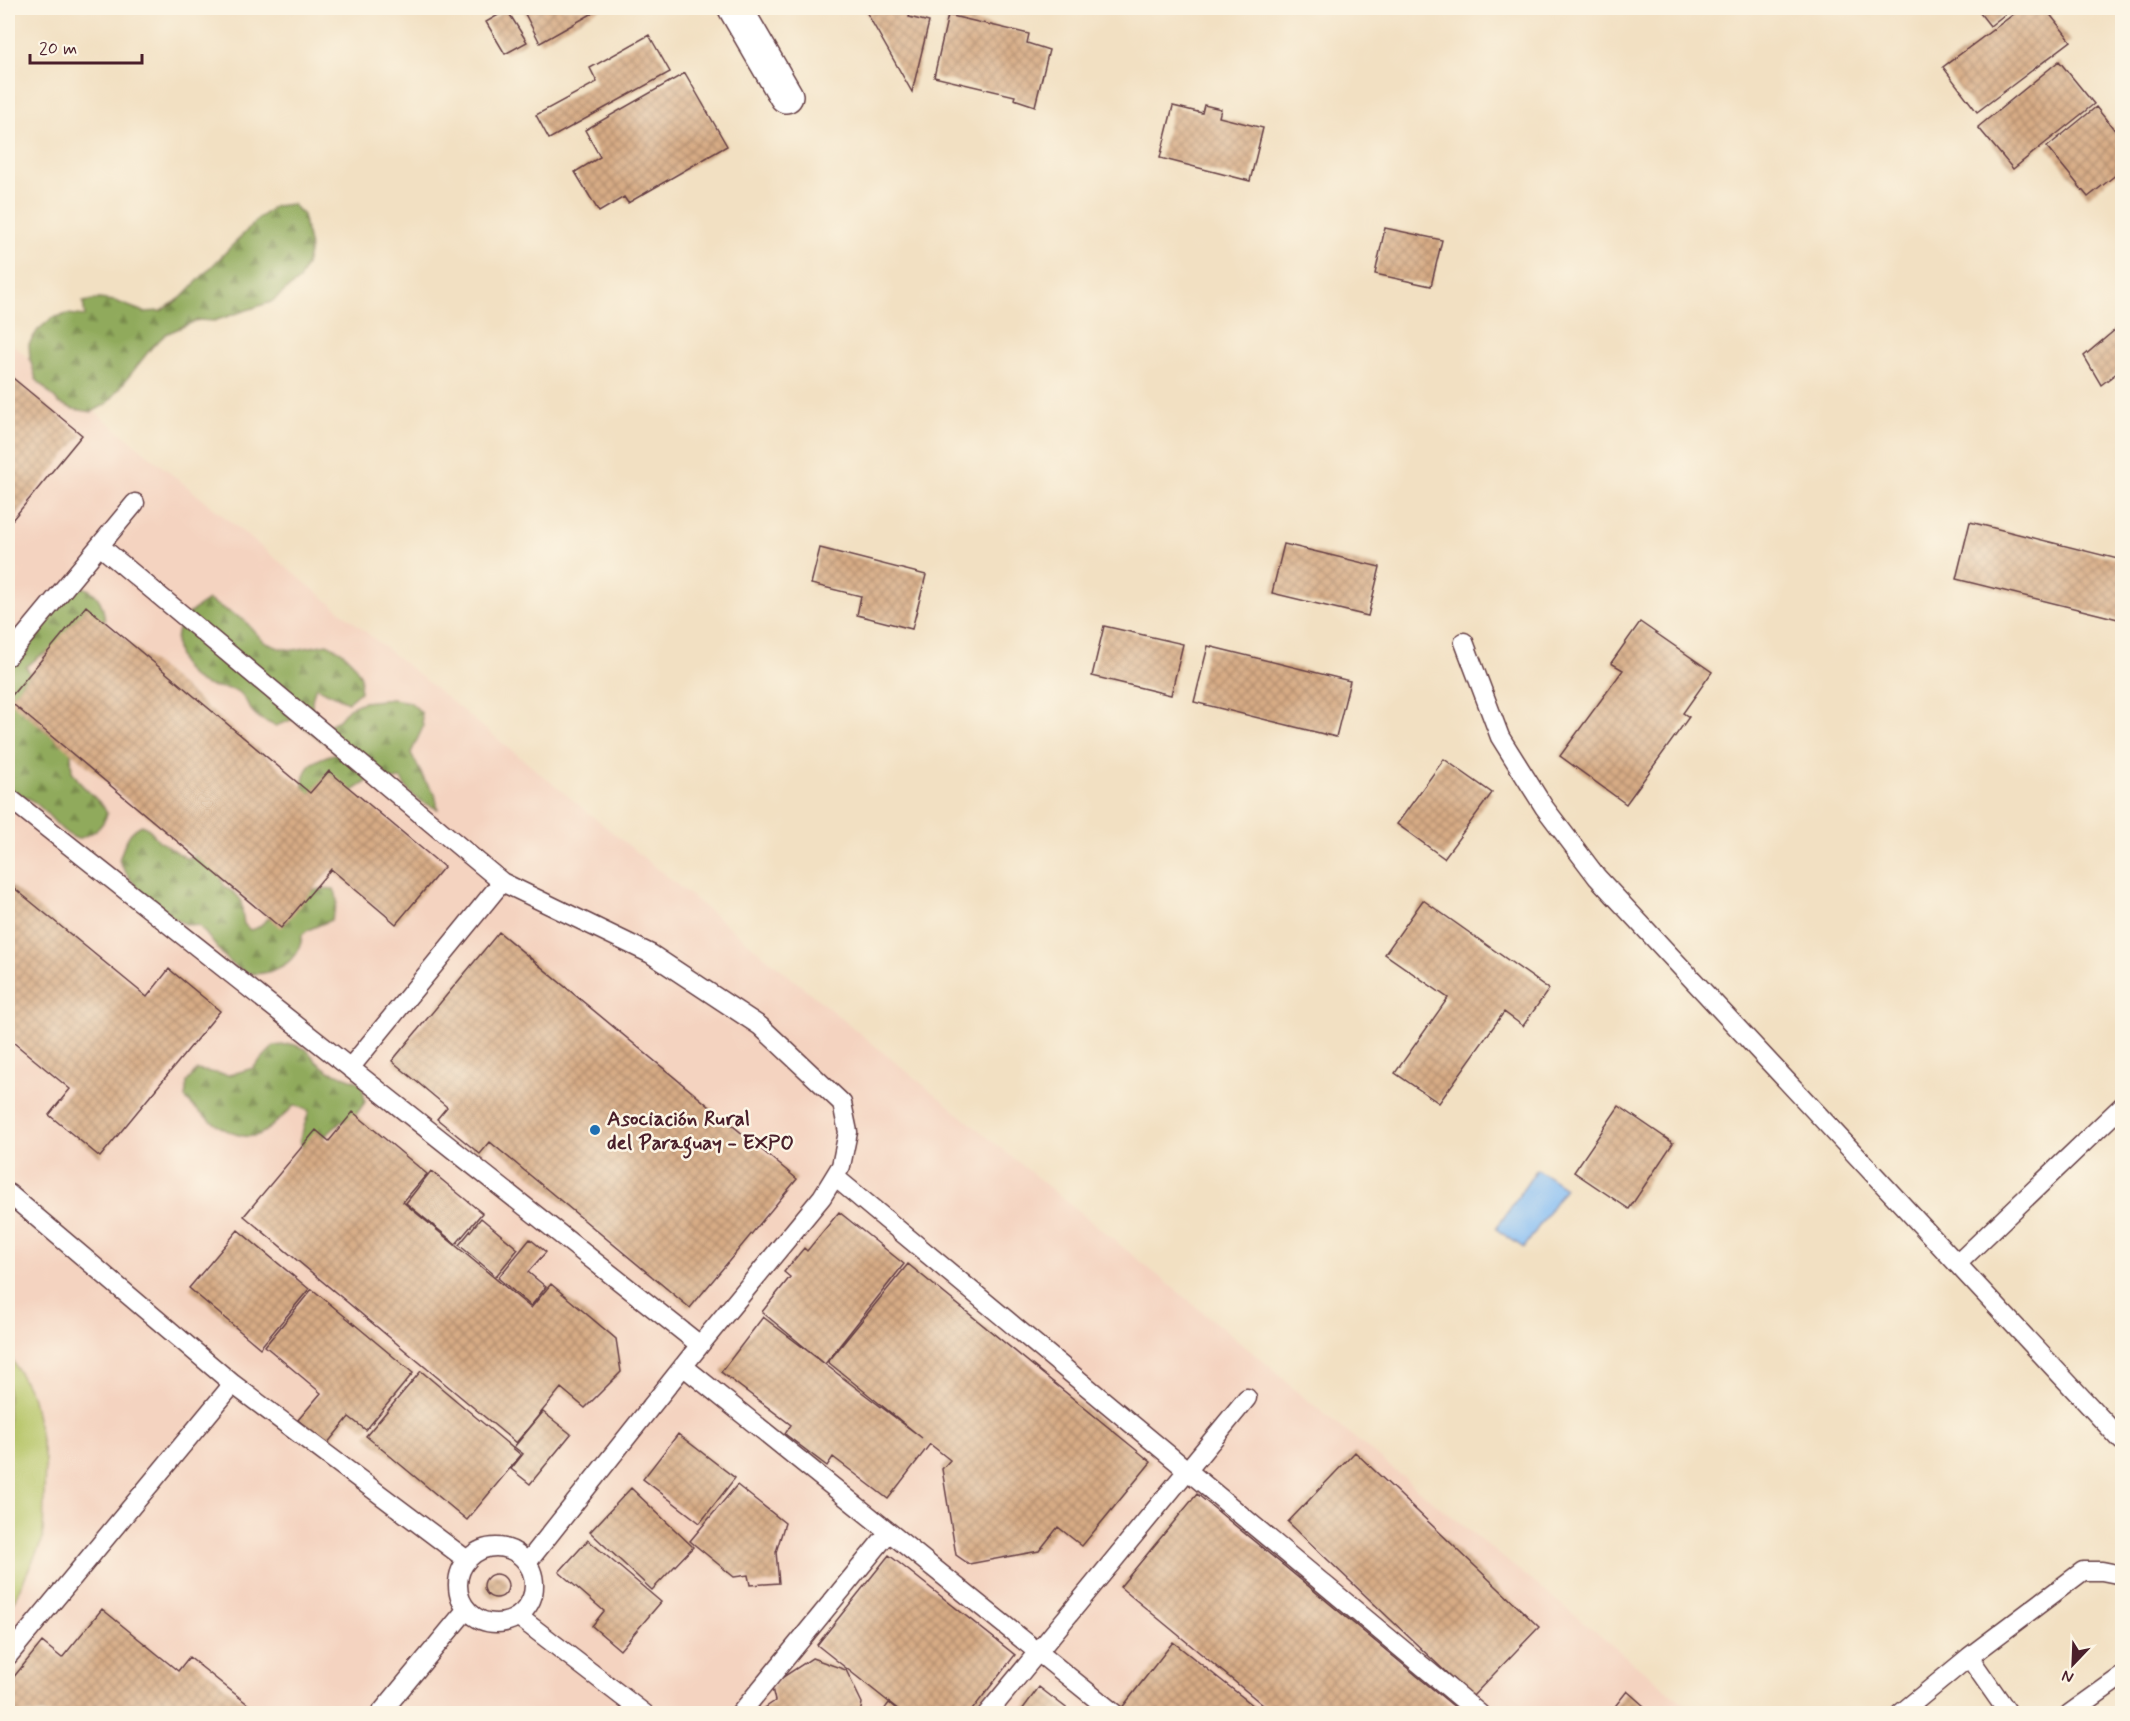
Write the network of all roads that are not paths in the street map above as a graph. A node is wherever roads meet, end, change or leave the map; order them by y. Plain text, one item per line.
1 (735, 8) edge
2 (786, 96) dead end
3 (135, 503) dead end
4 (100, 546) junction
5 (1464, 642) dead end
6 (8, 657) edge
7 (8, 797) edge
8 (502, 882) junction
9 (350, 1068) junction
10 (2122, 1106) edge
11 (835, 1177) junction
12 (8, 1193) edge
13 (1957, 1264) junction
14 (700, 1345) junction
15 (684, 1366) junction
16 (233, 1384) junction
17 (1247, 1398) dead end
18 (2122, 1441) edge
19 (1187, 1470) junction
20 (889, 1532) junction
21 (467, 1560) junction
22 (527, 1563) junction
23 (2122, 1575) edge
24 (466, 1610) junction
25 (519, 1617) junction
26 (1038, 1651) junction
27 (8, 1656) edge
28 (1969, 1657) junction
29 (2122, 1676) edge
30 (380, 1713) edge
31 (645, 1713) edge
32 (740, 1713) edge
33 (987, 1713) edge
34 (1115, 1713) edge
35 (1480, 1713) edge
36 (1900, 1713) edge
37 (2009, 1713) edge
38 (2069, 1713) edge

1 - 2 street
3 - 4 lane
4 - 6 lane
4 - 8 lane
5 - 13 lane
7 - 9 lane
8 - 9 lane
8 - 11 lane
9 - 14 lane
10 - 13 lane
11 - 14 lane
11 - 19 lane
12 - 16 lane
13 - 18 lane
14 - 15 lane
15 - 20 lane
15 - 22 lane
16 - 21 lane
16 - 27 lane
17 - 19 lane
19 - 26 lane
19 - 35 lane
20 - 26 lane
20 - 32 lane
21 - 22 lane
21 - 24 lane
22 - 25 lane
23 - 28 lane
24 - 25 lane
24 - 30 lane
25 - 31 lane
26 - 33 lane
26 - 34 lane
28 - 36 lane
28 - 37 lane
29 - 38 lane

